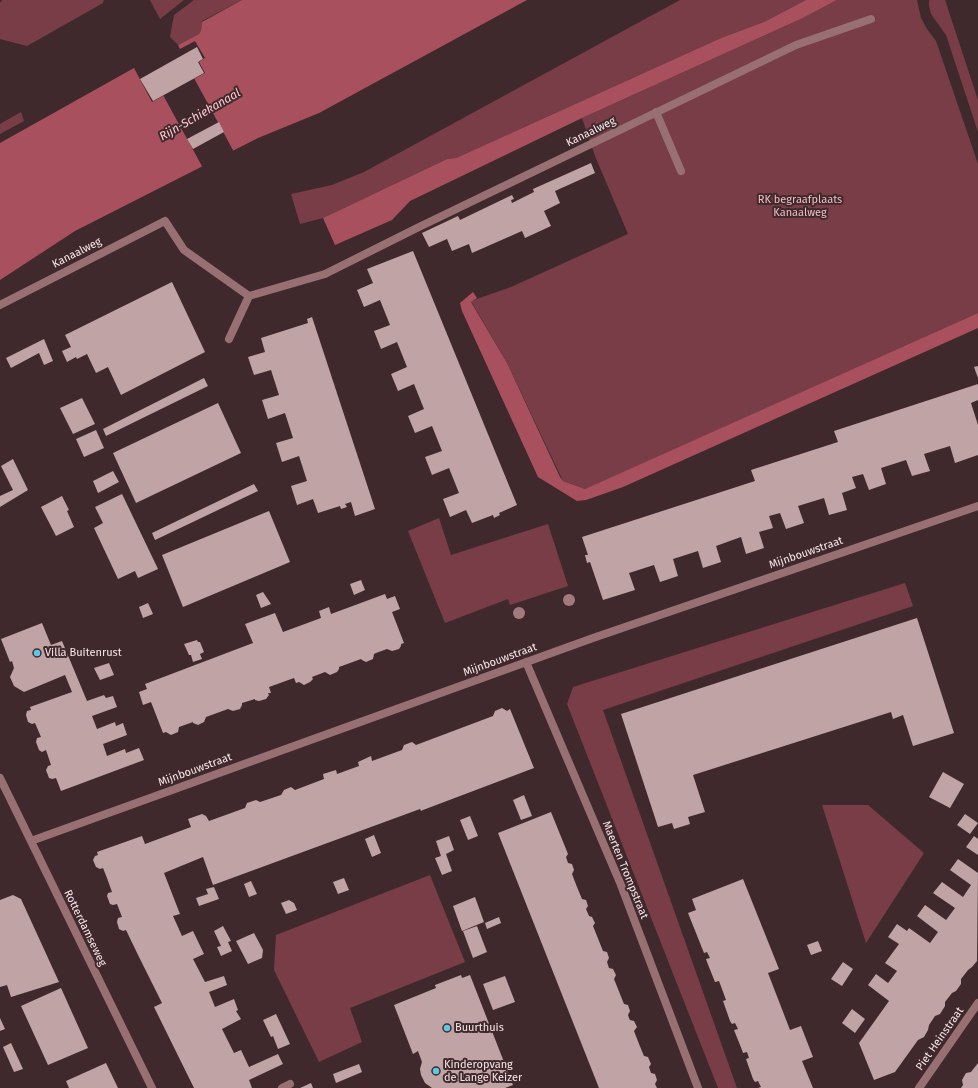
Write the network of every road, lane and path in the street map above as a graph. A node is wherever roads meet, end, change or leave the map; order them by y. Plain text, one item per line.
1 (871, 19) dead end
2 (656, 112) junction
3 (681, 171) dead end
4 (249, 296) junction
5 (0, 305) edge
6 (229, 339) dead end
7 (978, 506) edge
8 (526, 662) junction
9 (0, 778) edge
10 (31, 841) junction
11 (978, 1003) edge
12 (152, 1088) edge
13 (698, 1088) edge
14 (919, 1088) edge

1 - 2 street, Kanaalweg
2 - 3 street
2 - 4 street, Kanaalweg
4 - 5 street, Kanaalweg
4 - 6 street
7 - 8 street, Mijnbouwstraat
8 - 10 street, Mijnbouwstraat
8 - 13 street, Maerten Trompstraat
9 - 10 street, Rotterdamseweg
10 - 12 street, Rotterdamseweg
11 - 14 street, Piet Heinstraat

